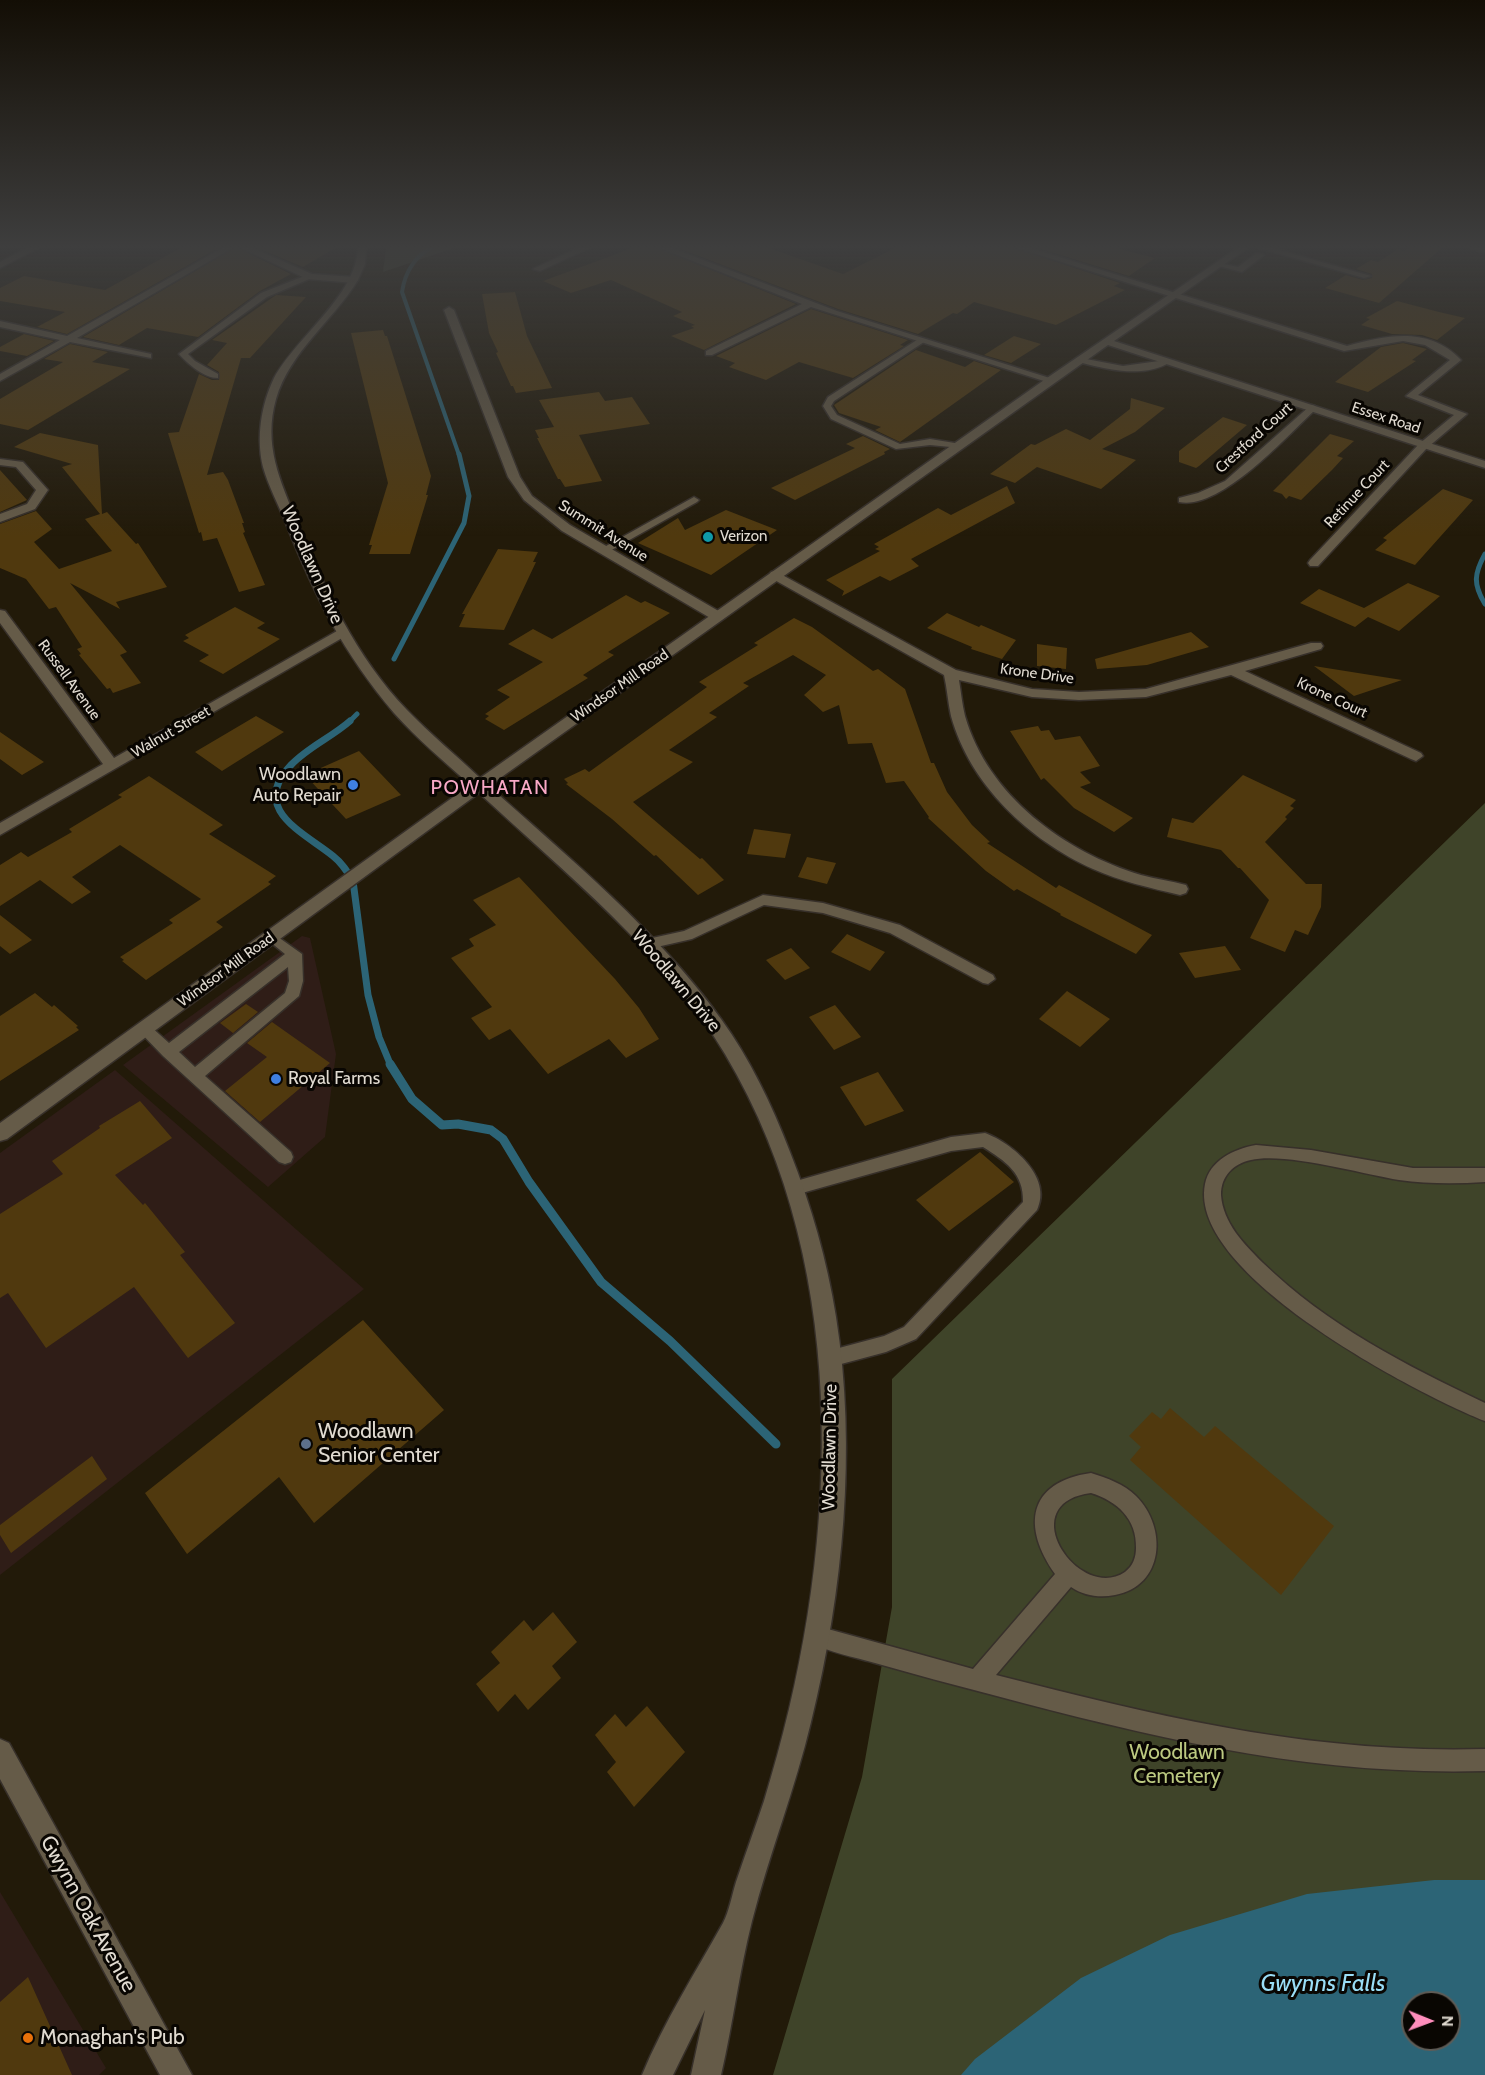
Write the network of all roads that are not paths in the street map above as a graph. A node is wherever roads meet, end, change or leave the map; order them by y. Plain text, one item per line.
1 (61, 344) edge
2 (96, 344) edge
3 (196, 344) edge
4 (301, 344) edge
5 (462, 344) edge
6 (728, 344) edge
7 (917, 344) edge
8 (935, 344) edge
9 (1104, 344) edge
10 (1112, 344) edge
11 (1330, 344) edge
12 (1366, 344) edge
13 (1432, 344) edge
14 (709, 353) dead end
15 (147, 356) dead end
16 (1081, 360) junction
17 (1166, 362) junction
18 (215, 376) dead end
19 (0, 378) edge
20 (1051, 380) junction
21 (1311, 408) junction
22 (958, 446) junction
23 (1423, 446) junction
24 (0, 462) edge
25 (1485, 465) edge
26 (694, 500) dead end
27 (1183, 500) dead end
28 (0, 518) edge
29 (604, 550) junction
30 (1314, 563) dead end
31 (775, 575) junction
32 (0, 614) edge
33 (717, 616) junction
34 (342, 634) junction
35 (1316, 646) dead end
36 (1234, 670) junction
37 (951, 673) junction
38 (1416, 756) dead end
39 (112, 766) junction
40 (480, 784) junction
41 (0, 830) edge
42 (1180, 889) dead end
43 (271, 938) junction
44 (648, 944) junction
45 (295, 954) junction
46 (988, 979) dead end
47 (144, 1029) junction
48 (168, 1052) junction
49 (195, 1076) junction
50 (0, 1133) edge
51 (285, 1156) dead end
52 (1485, 1174) edge
53 (795, 1188) junction
54 (830, 1358) junction
55 (1485, 1412) edge
56 (1068, 1575) junction
57 (817, 1636) junction
58 (976, 1682) junction
59 (0, 1752) edge
60 (1485, 1760) edge
61 (739, 1919) junction
62 (177, 2075) edge
63 (657, 2075) edge
64 (706, 2075) edge

1 - 19 street
2 - 15 street
3 - 18 lane
4 - 34 street, Woodlawn Drive
5 - 29 street, Summit Avenue
6 - 14 street
7 - 22 lane
8 - 20 street
9 - 16 street, Windsor Mill Road
10 - 17 street, Essex Road
11 - 12 street, Retinue Court
13 - 23 street, Retinue Court
16 - 17 lane
16 - 20 street, Windsor Mill Road
17 - 21 street, Essex Road
20 - 22 street, Windsor Mill Road
21 - 23 street, Essex Road
21 - 27 street, Crestford Court
22 - 31 street, Windsor Mill Road
23 - 25 street, Essex Road
23 - 30 street, Retinue Court
24 - 28 street
26 - 29 lane
29 - 33 street, Summit Avenue
31 - 33 street, Windsor Mill Road
31 - 37 street, Krone Drive
32 - 39 street, Russell Avenue
33 - 40 street, Windsor Mill Road
34 - 39 street, Walnut Street
34 - 40 street, Woodlawn Drive
35 - 36 street, Krone Drive
36 - 37 street, Krone Drive
36 - 38 street, Krone Court
37 - 42 street
39 - 41 street, Walnut Street
40 - 43 street, Windsor Mill Road
40 - 44 street, Woodlawn Drive
43 - 45 lane
43 - 47 street, Windsor Mill Road
44 - 46 lane
44 - 53 street, Woodlawn Drive
45 - 48 lane
45 - 49 lane
47 - 48 lane
47 - 50 street, Windsor Mill Road
48 - 49 lane
49 - 51 lane
52 - 55 lane
53 - 54 street, Woodlawn Drive
53 - 54 lane
54 - 57 street, Woodlawn Drive
56 - 56 lane
56 - 58 lane
57 - 58 lane
57 - 61 street, Woodlawn Drive
58 - 60 lane
59 - 62 street, Gwynn Oak Avenue
61 - 63 street, Woodlawn Drive
61 - 64 street, Woodlawn Drive

